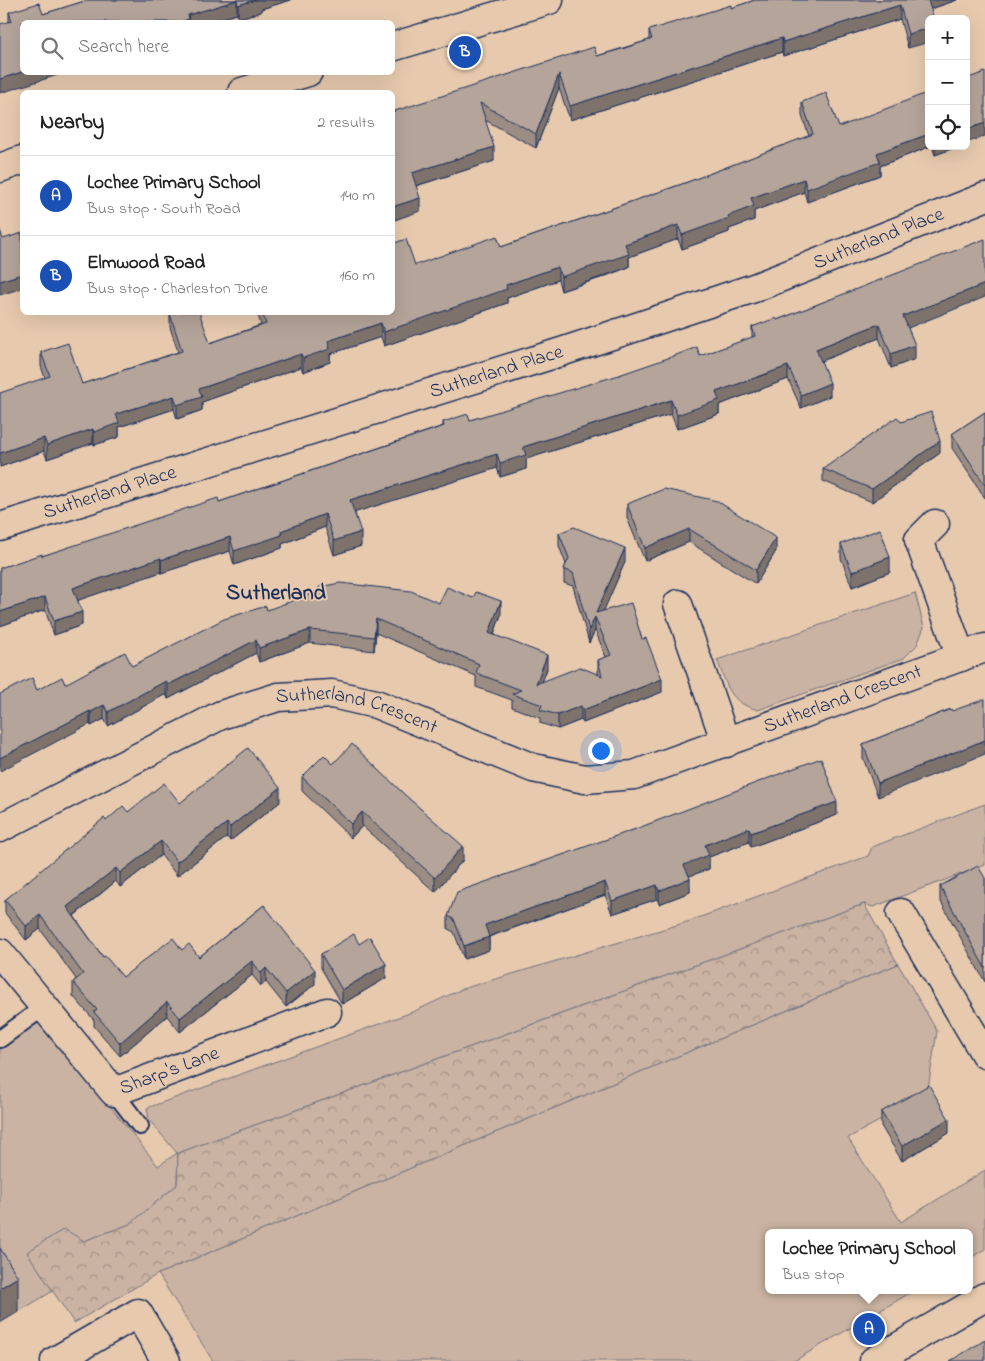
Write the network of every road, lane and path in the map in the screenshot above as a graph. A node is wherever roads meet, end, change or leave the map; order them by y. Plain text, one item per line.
1 (549, 0) edge
2 (395, 46) edge
3 (298, 75) edge
4 (249, 90) edge
5 (20, 161) edge
6 (0, 168) edge
7 (985, 197) edge
8 (935, 524) dead end
9 (0, 527) edge
10 (678, 604) dead end
11 (973, 653) edge
12 (726, 743) junction
13 (0, 828) edge
14 (901, 913) dead end
15 (0, 953) edge
16 (44, 1007) junction
17 (327, 1012) dead end
18 (0, 1039) edge
19 (981, 1039) edge
20 (114, 1092) junction
21 (140, 1126) dead end
22 (985, 1297) edge
23 (55, 1361) edge
24 (166, 1361) edge
25 (874, 1361) edge

1 - 2 street
3 - 4 street
5 - 6 street
7 - 9 street, Sutherland Place
8 - 11 street, Sutherland Crescent
10 - 12 street
11 - 12 street, Sutherland Crescent
12 - 13 street, Sutherland Crescent
14 - 19 street
15 - 16 street, Sharp's Lane
16 - 18 lane
16 - 20 street, Sharp's Lane
17 - 20 street, Sharp's Lane
20 - 21 lane
22 - 25 street
23 - 24 street

